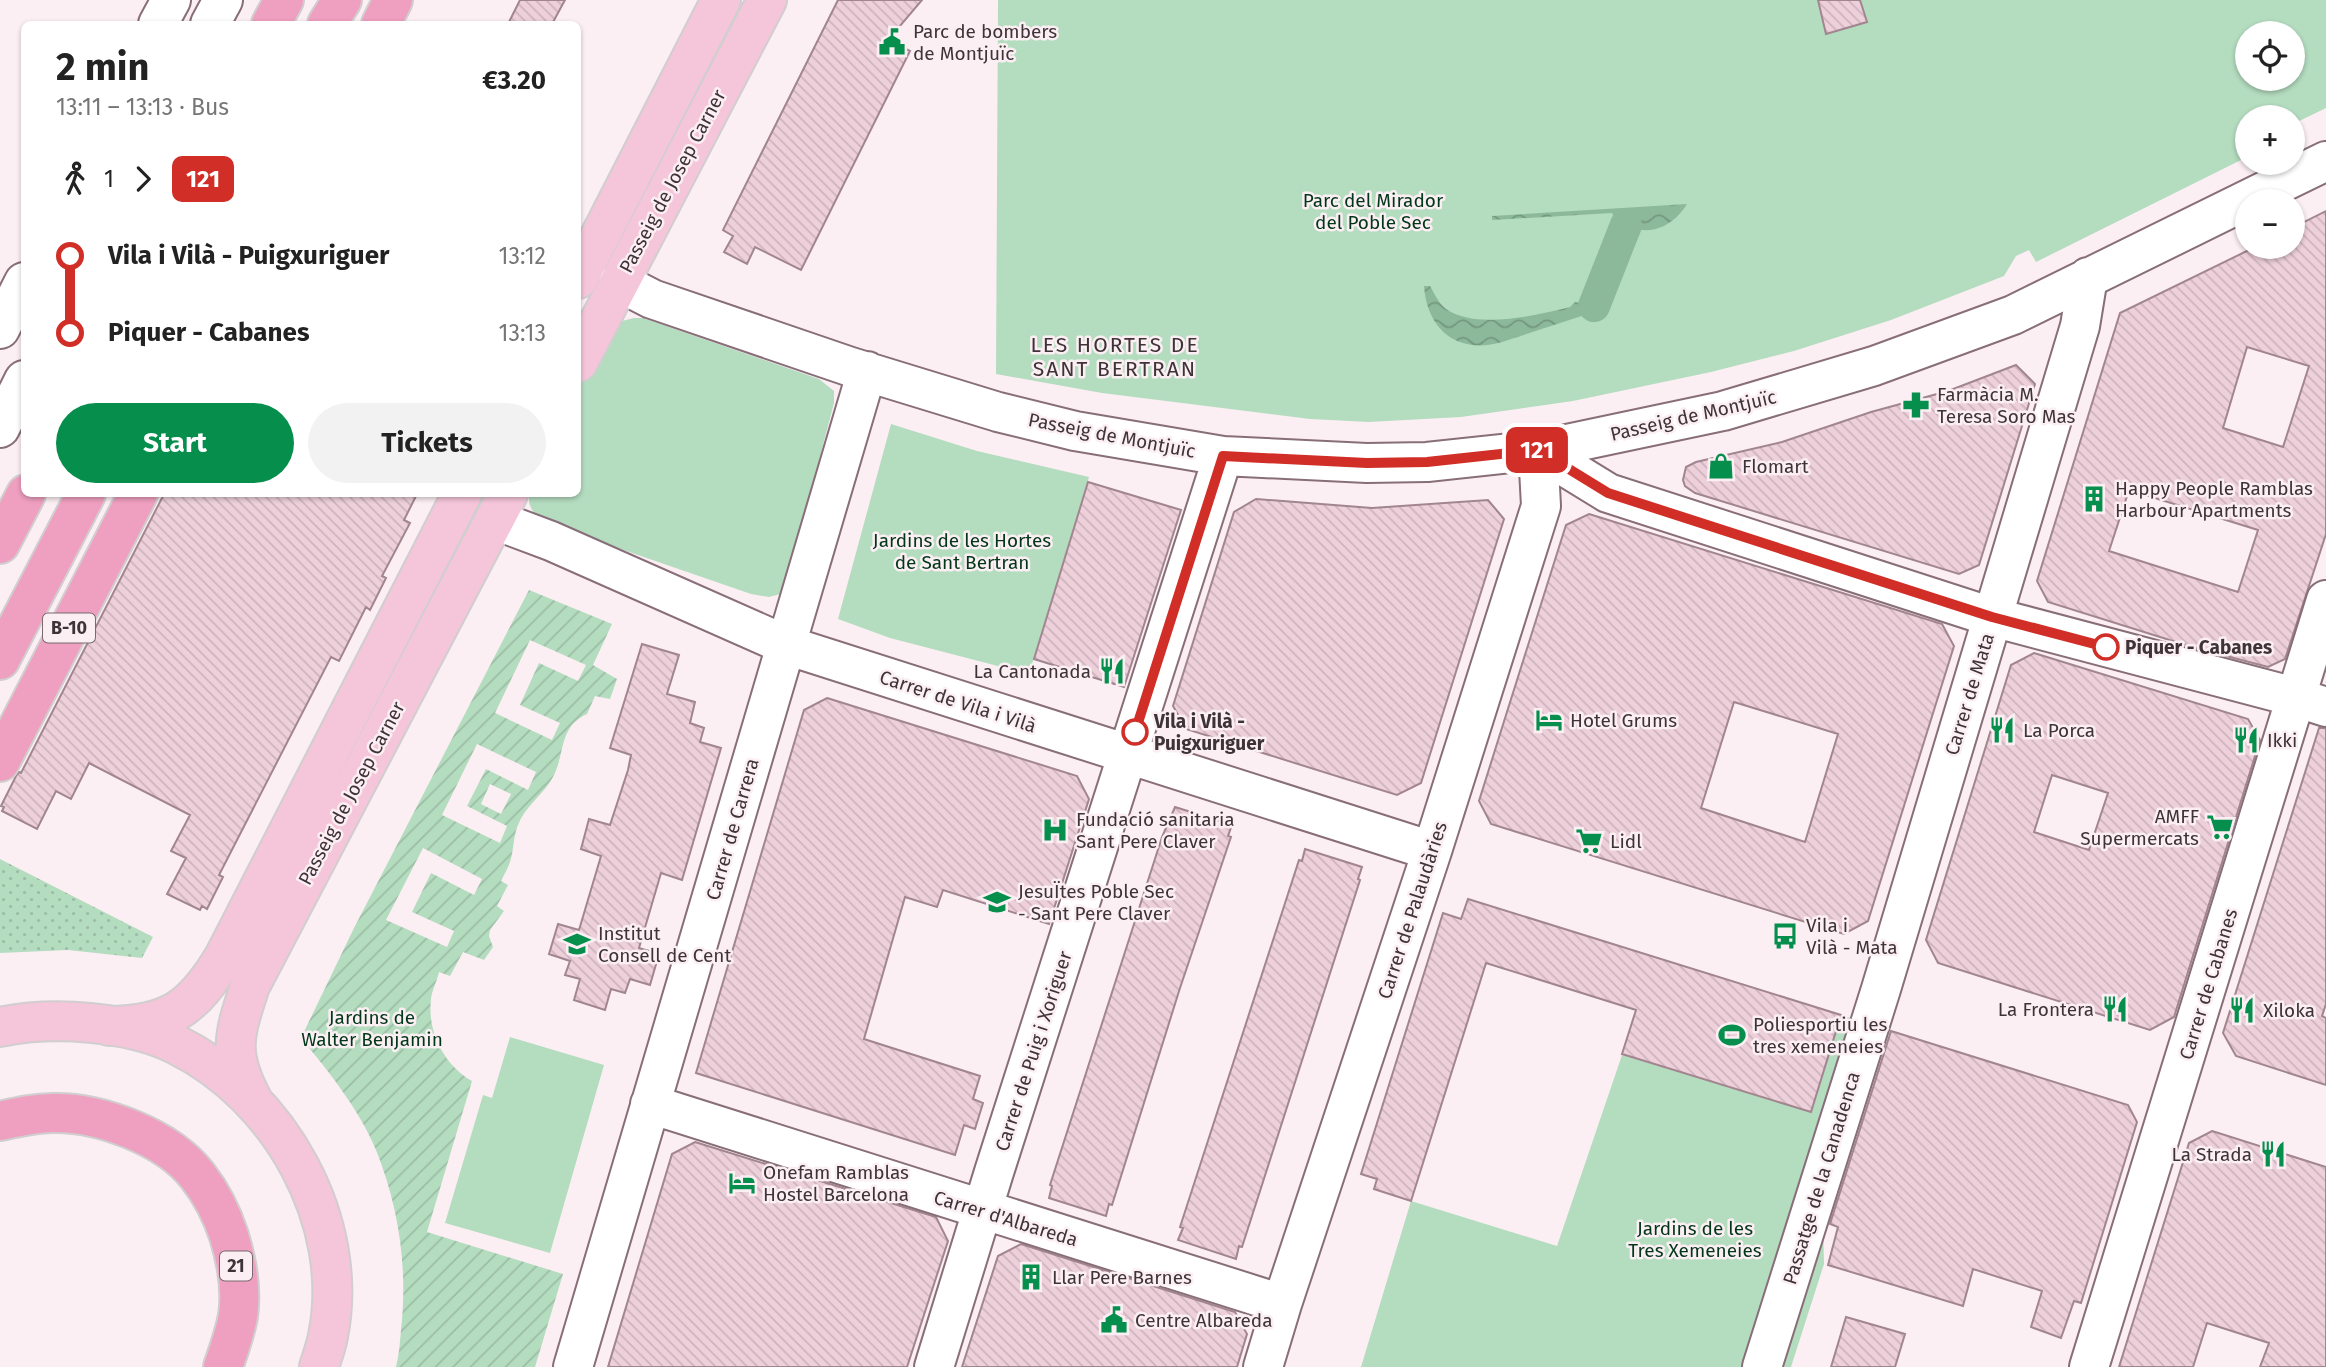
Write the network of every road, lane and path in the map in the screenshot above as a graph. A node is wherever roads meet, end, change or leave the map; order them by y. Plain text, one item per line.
1 (171, 0) edge
2 (223, 0) edge
3 (284, 0) edge
4 (342, 0) edge
5 (393, 0) edge
6 (721, 0) edge
7 (767, 0) edge
8 (160, 21) edge
9 (212, 21) edge
10 (273, 21) edge
11 (329, 21) edge
12 (382, 21) edge
13 (2326, 161) edge
14 (582, 270) edge
15 (2088, 277) junction
16 (619, 282) junction
17 (21, 288) edge
18 (0, 329) edge
19 (581, 356) edge
20 (867, 371) junction
21 (21, 386) edge
22 (0, 428) edge
23 (1538, 450) junction
24 (1223, 456) junction
25 (24, 497) edge
26 (84, 497) edge
27 (136, 497) edge
28 (460, 497) edge
29 (502, 507) edge
30 (0, 544) edge
31 (2326, 600) edge
32 (1992, 617) junction
33 (786, 645) junction
34 (0, 660) edge
35 (2310, 702) edge
36 (1128, 756) junction
37 (0, 762) edge
38 (1432, 851) junction
39 (1881, 989) joint
40 (109, 1026) junction
41 (1, 1027) edge
42 (253, 1101) junction
43 (650, 1104) junction
44 (0, 1121) edge
45 (982, 1210) junction
46 (1282, 1304) junction
47 (223, 1367) edge
48 (319, 1367) edge
49 (573, 1367) edge
50 (934, 1367) edge
51 (1263, 1367) edge
52 (1762, 1367) edge
53 (2089, 1367) edge

1 - 8 street
2 - 9 street
3 - 10 highway
4 - 11 highway
5 - 12 highway
6 - 14 main road, Passeig de Josep Carner
7 - 16 main road, Passeig de Josep Carner
13 - 15 street, Passeig de Montjuïc
14 - 16 main road
15 - 23 street, Passeig de Montjuïc
15 - 32 street, Carrer de Mata
16 - 19 main road, Passeig de Josep Carner
16 - 20 street, Passeig de Montjuïc
17 - 18 street
20 - 24 street, Passeig de Montjuïc
20 - 33 street, Carrer de Carrera
21 - 22 street
23 - 24 street, Passeig de Montjuïc
23 - 32 street
23 - 38 street, Carrer de Palaudàries
24 - 36 street, Carrer de Puig i Xoriguer
25 - 30 highway
26 - 34 highway, B-10
27 - 37 highway, B-10
28 - 40 main road, Passeig de Josep Carner
29 - 33 street, Carrer de Vila i Vilà
29 - 42 main road, Passeig de Josep Carner
31 - 35 street, Carrer de Cabanes
32 - 35 street
32 - 39 street, Carrer de Mata
33 - 36 street, Carrer de Vila i Vilà
33 - 43 street, Carrer de Carrera
35 - 53 street, Carrer de Cabanes
36 - 38 street, Carrer de Vila i Vilà
36 - 45 street, Carrer de Puig i Xoriguer
38 - 46 street, Carrer de Palaudàries
39 - 52 street, Passatge de la Canadenca
40 - 41 main road
40 - 42 main road
42 - 48 main road
43 - 45 street, Carrer d'Albareda
43 - 49 street, Carrer de Carrera
44 - 47 highway, 21
45 - 46 street, Carrer d'Albareda
45 - 50 street, Carrer de Puig i Xoriguer
46 - 51 street, Carrer de Palaudàries

